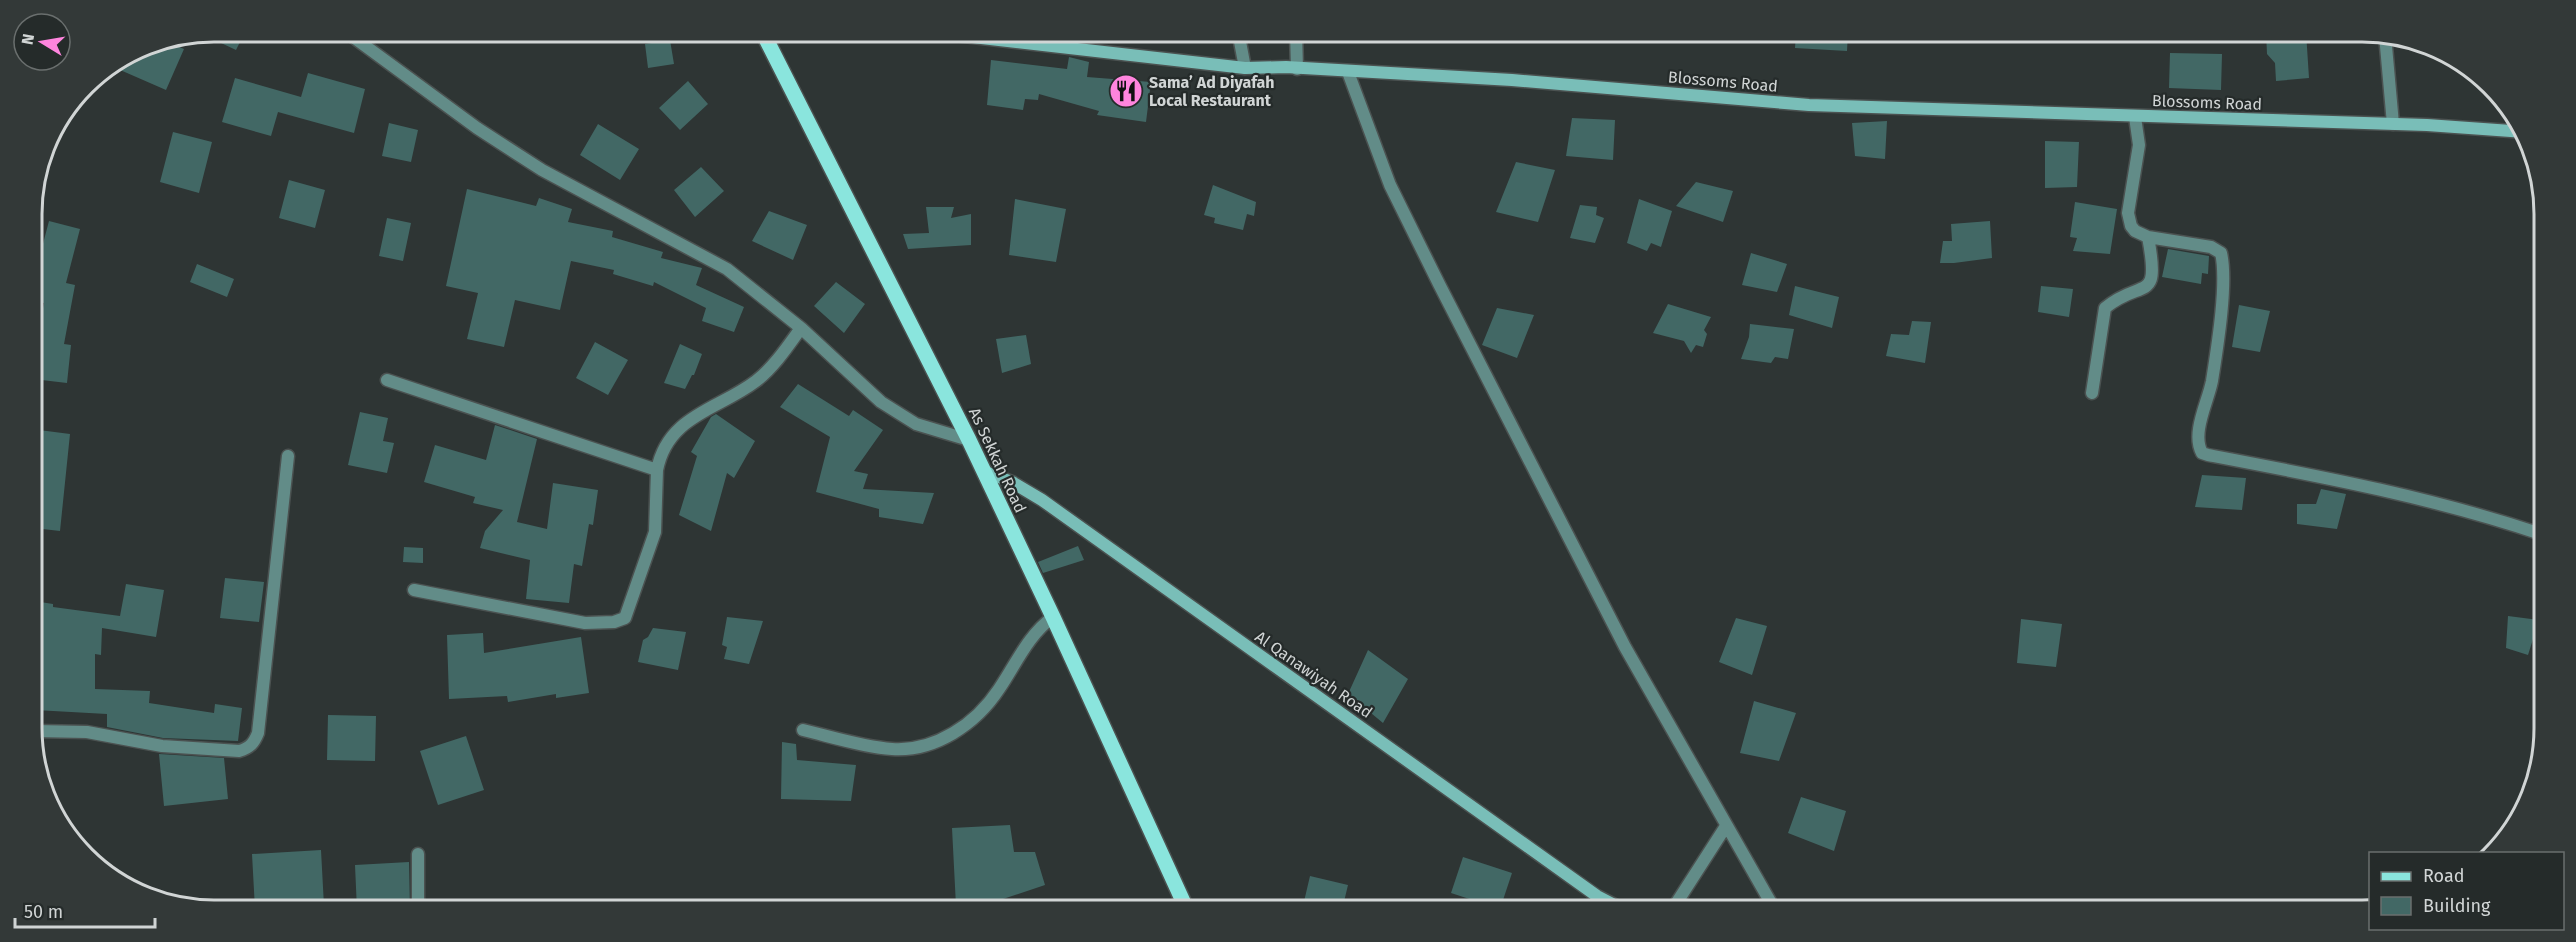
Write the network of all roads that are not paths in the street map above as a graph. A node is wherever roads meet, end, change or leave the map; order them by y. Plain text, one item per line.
1 (359, 42) edge
2 (767, 42) edge
3 (1010, 42) edge
4 (1240, 42) edge
5 (1296, 42) edge
6 (2386, 43) edge
7 (1245, 68) junction
8 (1297, 69) junction
9 (1348, 72) junction
10 (2135, 117) junction
11 (2393, 124) junction
12 (2512, 131) edge
13 (2148, 237) junction
14 (801, 328) junction
15 (387, 380) dead end
16 (2092, 393) dead end
17 (969, 440) junction
18 (288, 456) dead end
19 (657, 470) junction
20 (982, 471) junction
21 (2534, 532) edge
22 (414, 590) dead end
23 (1053, 617) junction
24 (803, 730) dead end
25 (42, 731) edge
26 (1726, 826) junction
27 (418, 854) dead end
28 (418, 900) edge
29 (1182, 900) edge
30 (1605, 900) edge
31 (1678, 900) edge
32 (1769, 900) edge

1 - 14 street
2 - 17 main road, As Sekkah Road
3 - 7 street, Blossoms Road
4 - 7 street
5 - 8 street
6 - 11 street
7 - 8 street, Blossoms Road
8 - 9 street, Blossoms Road
9 - 10 street, Blossoms Road
9 - 26 street
10 - 11 street, Blossoms Road
10 - 13 street
11 - 12 street, Blossoms Road
13 - 16 street
13 - 21 street
14 - 17 street
14 - 19 street
15 - 19 street
17 - 20 main road, As Sekkah Road
18 - 25 street
19 - 22 street
20 - 23 main road, As Sekkah Road
20 - 30 street, Al Qanawiyah Road
23 - 24 street
23 - 29 main road, As Sekkah Road
26 - 31 street
26 - 32 street
27 - 28 street

